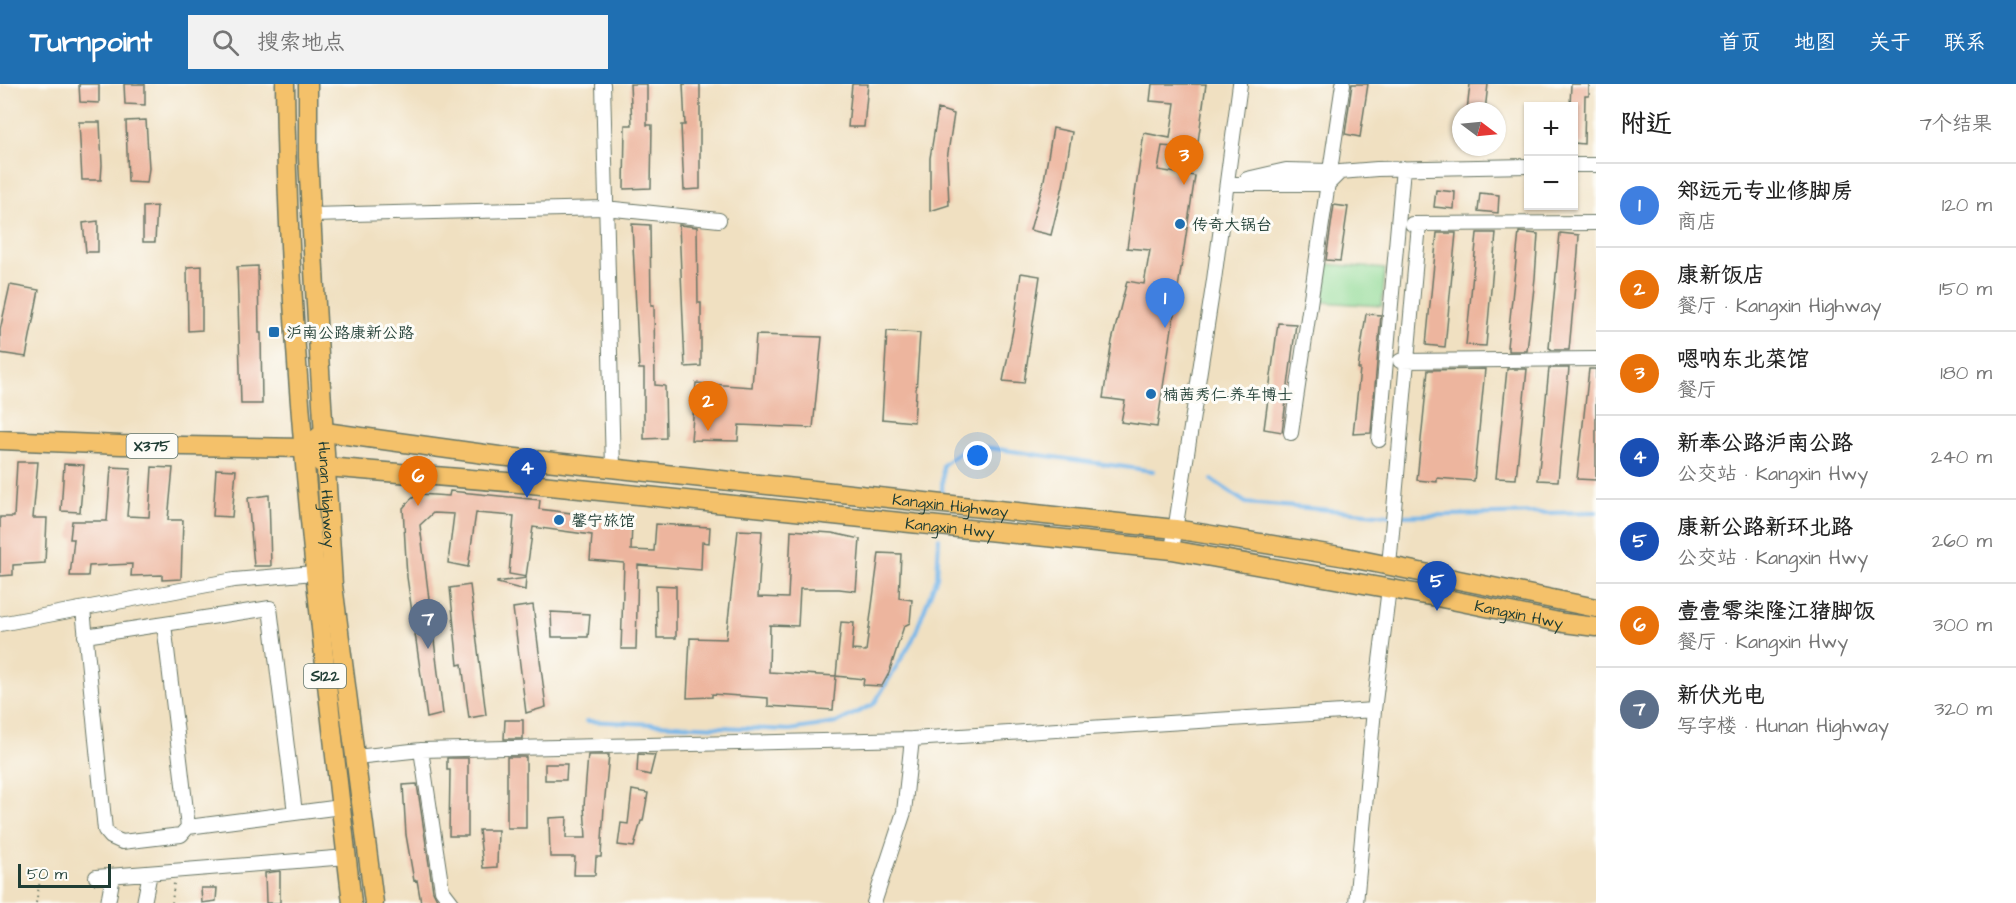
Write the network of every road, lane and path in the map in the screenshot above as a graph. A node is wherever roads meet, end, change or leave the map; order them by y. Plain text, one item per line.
1 (285, 84) edge
2 (308, 84) edge
3 (603, 84) edge
4 (1240, 84) edge
5 (1343, 84) edge
6 (1578, 165) edge
7 (1596, 165) edge
8 (1524, 166) edge
9 (1403, 168) junction
10 (1329, 178) junction
11 (1228, 184) junction
12 (605, 208) junction
13 (311, 215) junction
14 (719, 220) dead end
15 (1596, 223) edge
16 (1398, 224) junction
17 (1419, 224) junction
18 (1596, 359) edge
19 (1386, 361) junction
20 (1407, 361) junction
21 (325, 432) junction
22 (1291, 433) dead end
23 (0, 440) edge
24 (1379, 440) dead end
25 (304, 448) junction
26 (326, 467) junction
27 (613, 468) junction
28 (1175, 529) junction
29 (1172, 550) junction
30 (1389, 566) junction
31 (314, 573) junction
32 (1389, 588) junction
33 (1596, 608) edge
34 (83, 609) junction
35 (0, 624) edge
36 (164, 624) junction
37 (1596, 627) edge
38 (85, 636) junction
39 (1374, 710) junction
40 (912, 739) junction
41 (421, 750) junction
42 (356, 757) junction
43 (341, 807) junction
44 (295, 813) junction
45 (188, 827) junction
46 (347, 857) junction
47 (175, 871) junction
48 (150, 873) junction
49 (40, 875) dead end
50 (113, 876) junction
51 (96, 877) dead end
52 (36, 903) edge
53 (108, 903) edge
54 (144, 903) edge
55 (172, 903) edge
56 (352, 903) edge
57 (374, 903) edge
58 (452, 903) edge
59 (874, 903) edge
60 (1356, 903) edge

1 - 25 main road, Hunan Highway / S122
2 - 13 main road, Hunan Highway / S122
3 - 12 street
4 - 11 street
5 - 10 street
6 - 7 street
8 - 9 street
9 - 10 street
9 - 16 street
10 - 11 street
10 - 22 street
11 - 28 street
12 - 13 street
12 - 14 street
12 - 27 street
13 - 21 main road, Hunan Highway / S122
15 - 17 street
16 - 17 street
16 - 19 street
17 - 20 street
18 - 20 street
19 - 20 street
19 - 24 street
20 - 30 street
21 - 25 main road
21 - 26 main road, Hunan Highway / S122
21 - 27 main road, Kangxin Highway
23 - 25 main road, X375
25 - 26 main road
25 - 31 main road, Hunan Highway / S122
26 - 29 main road, Kangxin Hwy
26 - 42 main road, Hunan Highway / S122
27 - 28 main road, Kangxin Highway
28 - 29 street
28 - 30 main road, Kangxin Highway
29 - 32 main road, Kangxin Hwy
30 - 33 main road, Kangxin Highway
31 - 34 street
31 - 43 main road, Hunan Highway / S122
32 - 37 main road, Kangxin Hwy
32 - 39 street
34 - 35 street
34 - 38 street
36 - 38 street
36 - 44 street
36 - 45 street
38 - 45 street
39 - 40 street
39 - 60 street
40 - 41 street
40 - 59 street
41 - 42 street
41 - 58 street
42 - 57 main road, Hunan Highway / S122
43 - 44 street
43 - 46 main road, Hunan Highway / S122
44 - 45 street
46 - 47 street
46 - 56 main road, Hunan Highway / S122
47 - 48 street
47 - 55 path
48 - 50 street
48 - 54 street
49 - 52 path
50 - 51 street
50 - 53 street

